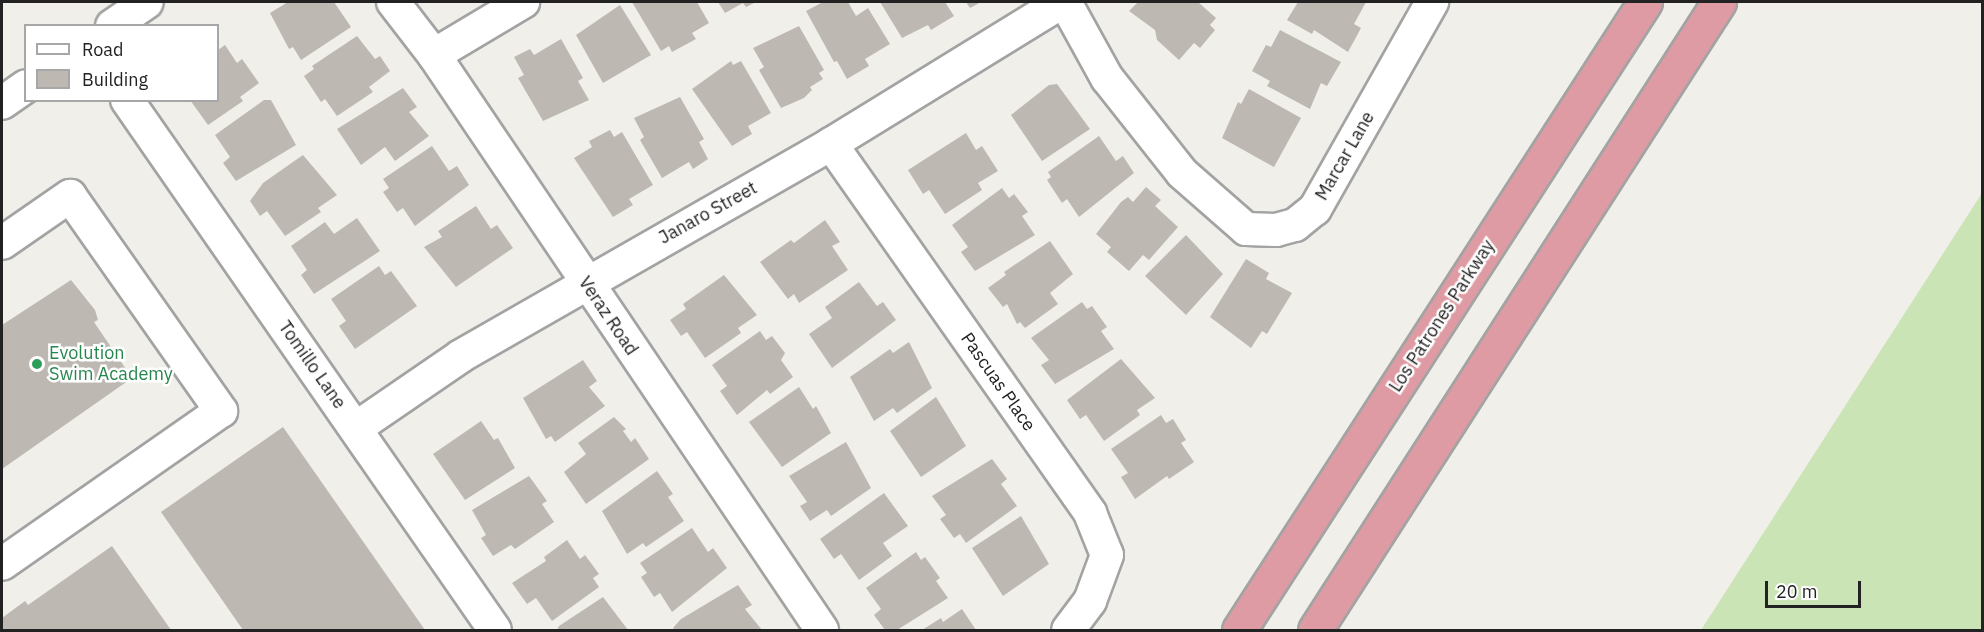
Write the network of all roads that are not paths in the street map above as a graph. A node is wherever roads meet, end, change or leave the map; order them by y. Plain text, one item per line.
1 (147, 2) edge
2 (393, 2) edge
3 (523, 2) edge
4 (1063, 2) edge
5 (1432, 2) edge
6 (1645, 2) edge
7 (1719, 2) edge
8 (115, 24) edge
9 (434, 55) junction
10 (24, 87) edge
11 (128, 102) edge
12 (2, 103) edge
13 (831, 144) junction
14 (2, 243) edge
15 (585, 282) junction
16 (356, 428) junction
17 (2, 564) edge
18 (495, 630) edge
19 (822, 630) edge
20 (1068, 630) edge
21 (1239, 630) edge
22 (1315, 630) edge

1 - 8 street
2 - 9 street, Veraz Road
3 - 9 street
4 - 5 street, Marcar Lane
4 - 13 street, Janaro Street
6 - 21 highway, Los Patrones Parkway
7 - 22 highway
9 - 15 street, Veraz Road
10 - 12 street
11 - 16 street, Tomillo Lane
13 - 15 street, Janaro Street
13 - 20 street, Pascuas Place
14 - 17 street
15 - 16 street, Janaro Street
15 - 19 street, Veraz Road
16 - 18 street, Tomillo Lane

